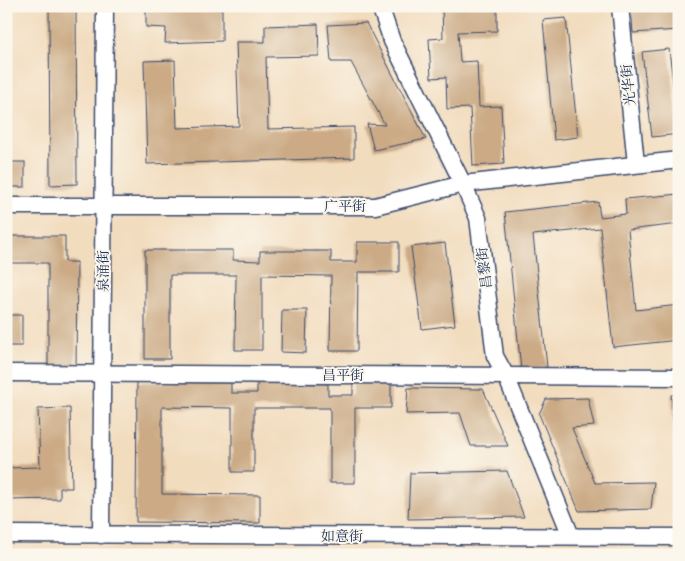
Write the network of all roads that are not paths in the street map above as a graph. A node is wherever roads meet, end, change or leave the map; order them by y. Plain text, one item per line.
1 (105, 6) edge
2 (380, 6) edge
3 (620, 6) edge
4 (679, 160) edge
5 (636, 164) junction
6 (463, 184) junction
7 (6, 206) edge
8 (103, 206) junction
9 (6, 373) edge
10 (102, 374) junction
11 (506, 376) junction
12 (679, 377) edge
13 (6, 534) edge
14 (101, 535) junction
15 (571, 536) junction
16 (679, 537) edge

1 - 8 street, 泉涌街
2 - 6 street, 昌黎街
3 - 5 street, 光华街
4 - 5 street, 广平街
5 - 6 street, 广平街
6 - 8 street, 广平街
6 - 11 street, 昌黎街
7 - 8 street, 广平街
8 - 10 street, 泉涌街
9 - 10 street, 昌平街
10 - 11 street, 昌平街
10 - 14 street, 泉涌街
11 - 12 street, 昌平街
11 - 15 street, 昌黎街
13 - 14 street, 如意街
14 - 15 street, 如意街
15 - 16 street, 如意街

